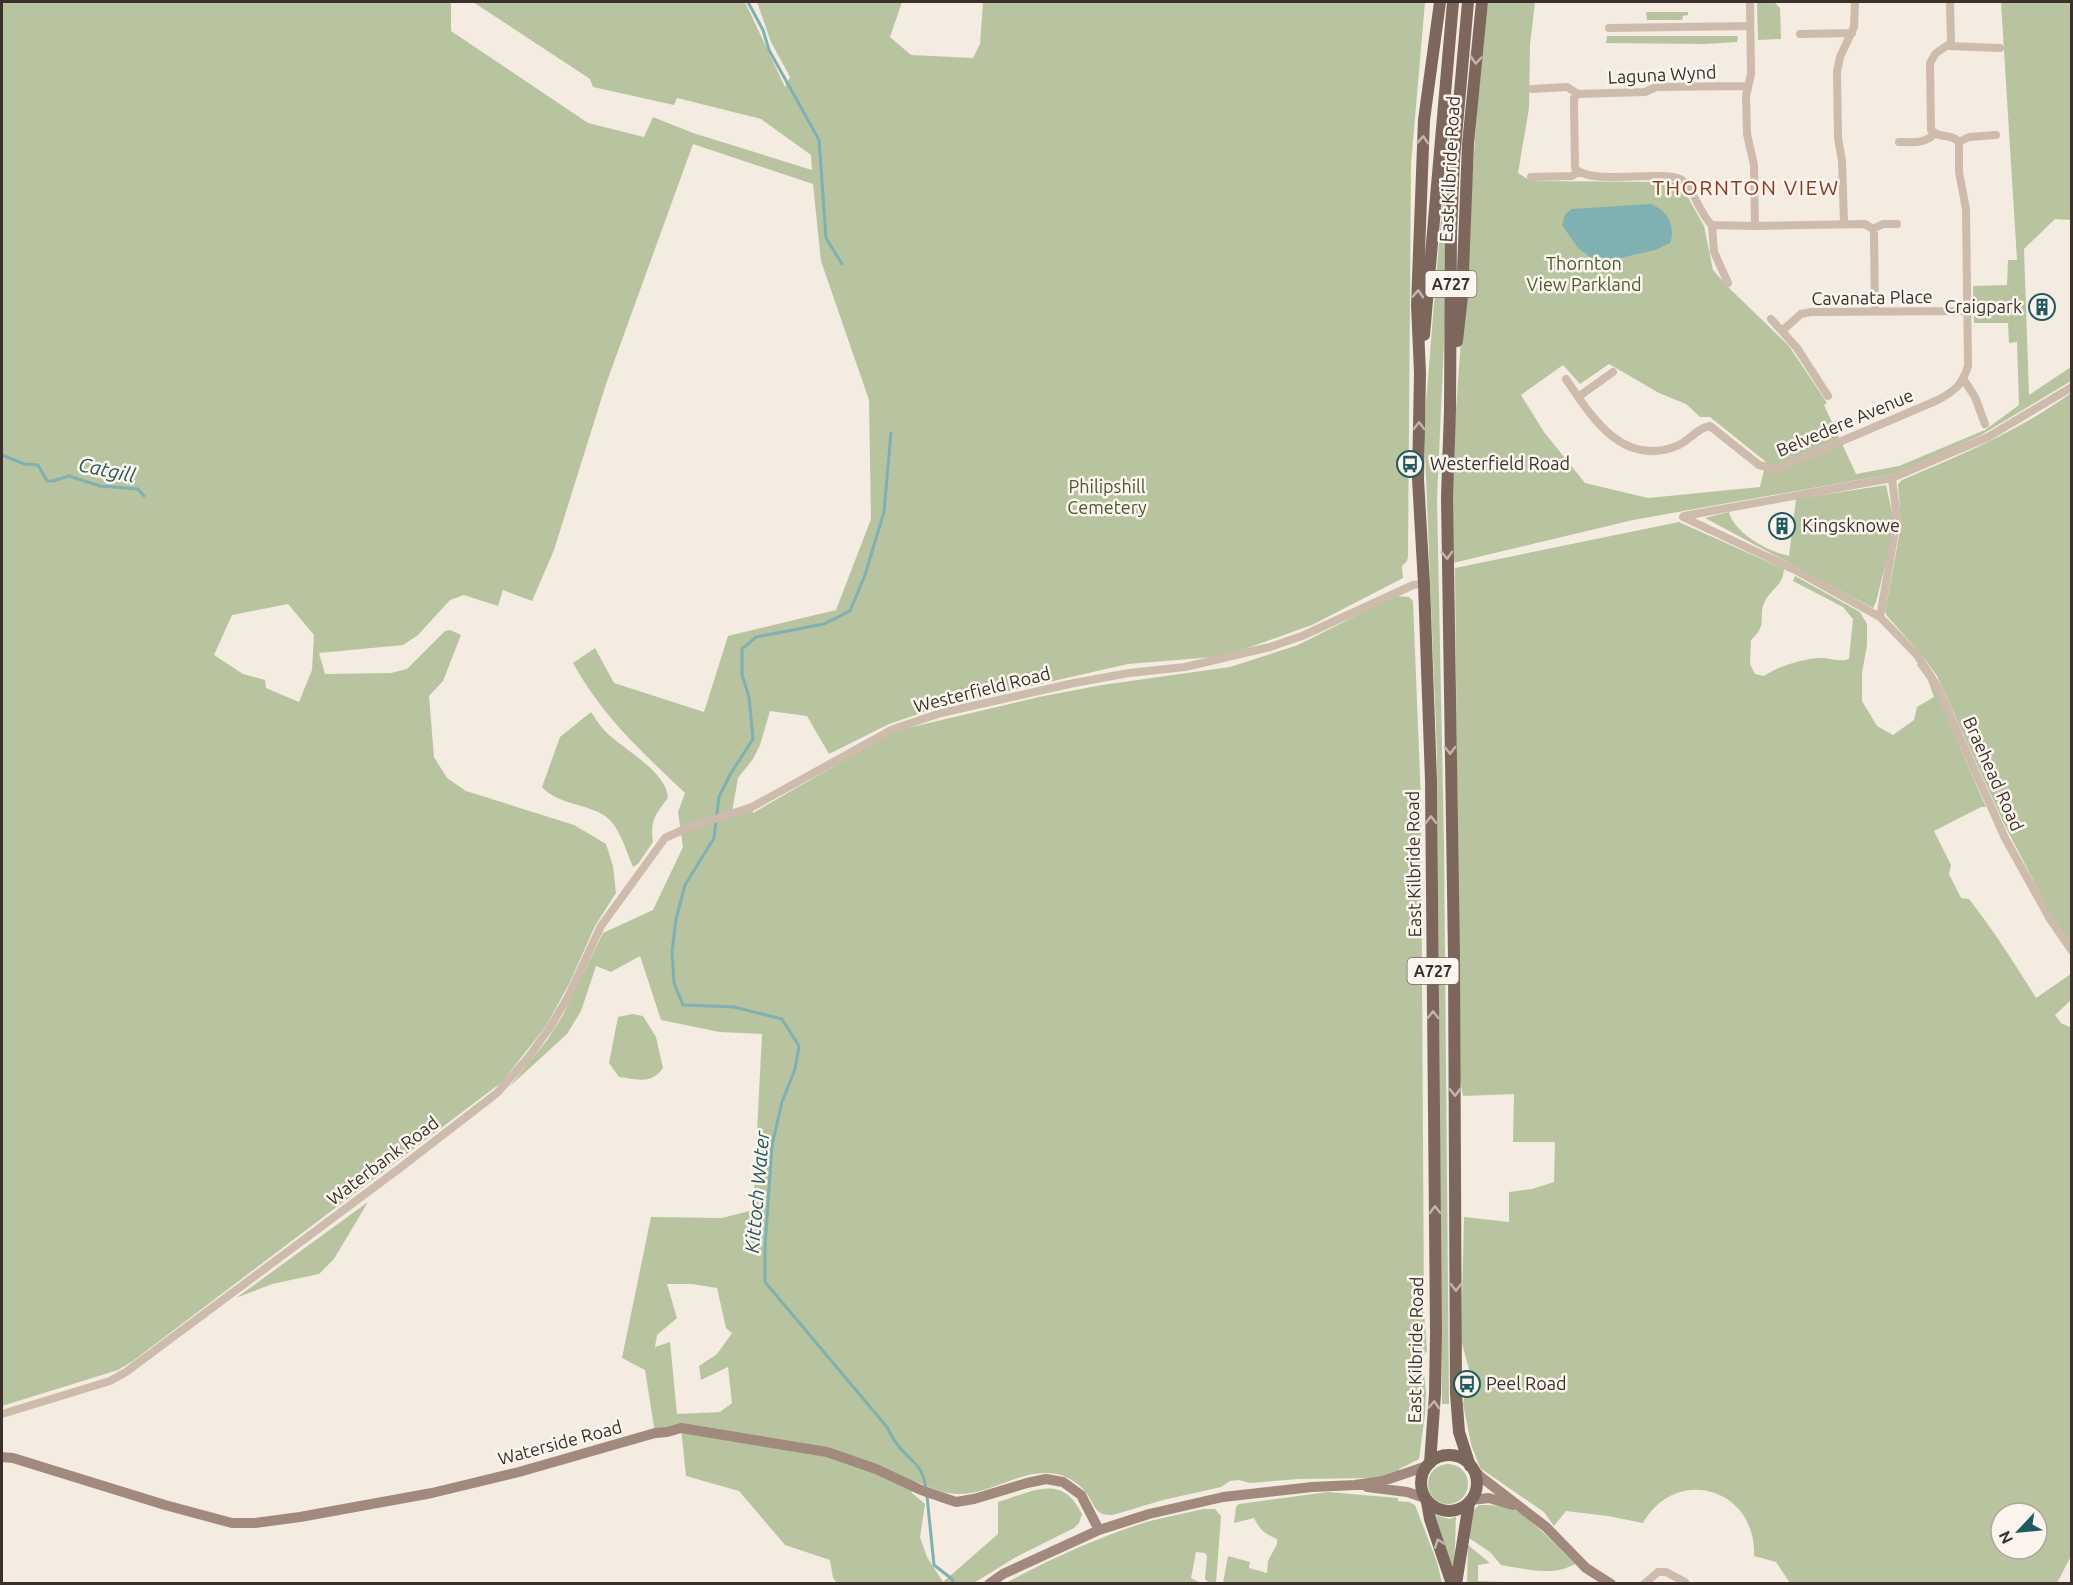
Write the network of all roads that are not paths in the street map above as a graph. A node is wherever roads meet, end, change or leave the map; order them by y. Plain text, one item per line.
1 (1440, 2) edge
2 (1453, 2) edge
3 (1468, 2) edge
4 (1482, 2) edge
5 (1750, 2) edge
6 (1855, 2) edge
7 (1950, 2) edge
8 (1750, 26) junction
9 (1609, 28) dead end
10 (1852, 33) junction
11 (1800, 34) dead end
12 (1949, 46) junction
13 (2000, 48) dead end
14 (1747, 86) junction
15 (1532, 89) dead end
16 (1578, 94) junction
17 (1934, 134) junction
18 (1996, 135) dead end
19 (1899, 142) dead end
20 (1959, 142) junction
21 (1578, 172) junction
22 (1531, 177) dead end
23 (1844, 223) junction
24 (1897, 224) dead end
25 (1712, 225) junction
26 (1755, 226) junction
27 (1874, 230) junction
28 (1728, 284) dead end
29 (1875, 311) junction
30 (1967, 311) junction
31 (1771, 319) dead end
32 (1783, 330) junction
33 (1613, 372) dead end
34 (1420, 373) junction
35 (1566, 379) dead end
36 (1964, 380) junction
37 (2072, 387) edge
38 (1828, 396) dead end
39 (1578, 397) junction
40 (1450, 410) junction
41 (1985, 424) dead end
42 (1892, 478) junction
43 (1424, 584) junction
44 (1880, 617) junction
45 (687, 828) joint
46 (2072, 951) edge
47 (2, 1414) edge
48 (2, 1457) edge
49 (1429, 1464) junction
50 (1471, 1467) junction
51 (1355, 1485) junction
52 (1426, 1500) junction
53 (1470, 1501) junction
54 (1522, 1508) junction
55 (1099, 1530) junction
56 (1685, 1582) dead end
57 (989, 1584) edge
58 (1452, 1584) edge
59 (1456, 1584) edge
60 (1611, 1584) edge
61 (1644, 1584) edge

34 -> 1 main road, East Kilbride Road
2 - 34 main road, East Kilbride Road / A727
3 - 40 main road, East Kilbride Road / A727
4 -> 40 main road, East Kilbride Road
5 - 8 street
6 - 10 street
7 - 12 street
8 - 9 street
8 - 14 street
10 - 11 street
10 - 23 street
12 - 13 street
12 - 17 street
14 - 16 street, Laguna Wynd
14 - 26 street
15 - 16 street, Laguna Wynd
16 - 21 street
17 - 19 street
17 - 20 street
18 - 20 street
20 - 30 street
21 - 22 street
21 - 25 street
23 - 26 street
23 - 27 street
24 - 27 street
25 - 26 street
25 - 28 street
27 - 29 street
29 - 30 street, Cavanata Place
29 - 32 street, Cavanata Place
30 - 36 street
31 - 32 street
32 - 38 street
33 - 39 street
43 -> 34 main road, East Kilbride Road / A727
35 - 39 street, Belvedere Avenue
36 - 39 street, Belvedere Avenue
36 - 41 street
37 - 42 street
40 -> 50 main road, East Kilbride Road / A727
42 - 44 street
42 - 44 street, Braehead Road
43 - 45 street, Westerfield Road
49 -> 43 main road, East Kilbride Road / A727
44 - 46 street, Braehead Road
45 - 47 street, Waterbank Road
48 - 55 street, Waterside Road
49 - 50 main road
49 - 51 street
49 - 52 main road
50 - 53 main road
50 - 54 street
51 - 52 street
51 - 55 street
52 - 53 main road
58 -> 52 main road
53 - 54 street
53 - 59 main road
54 - 60 street
55 - 57 street
56 - 61 street

